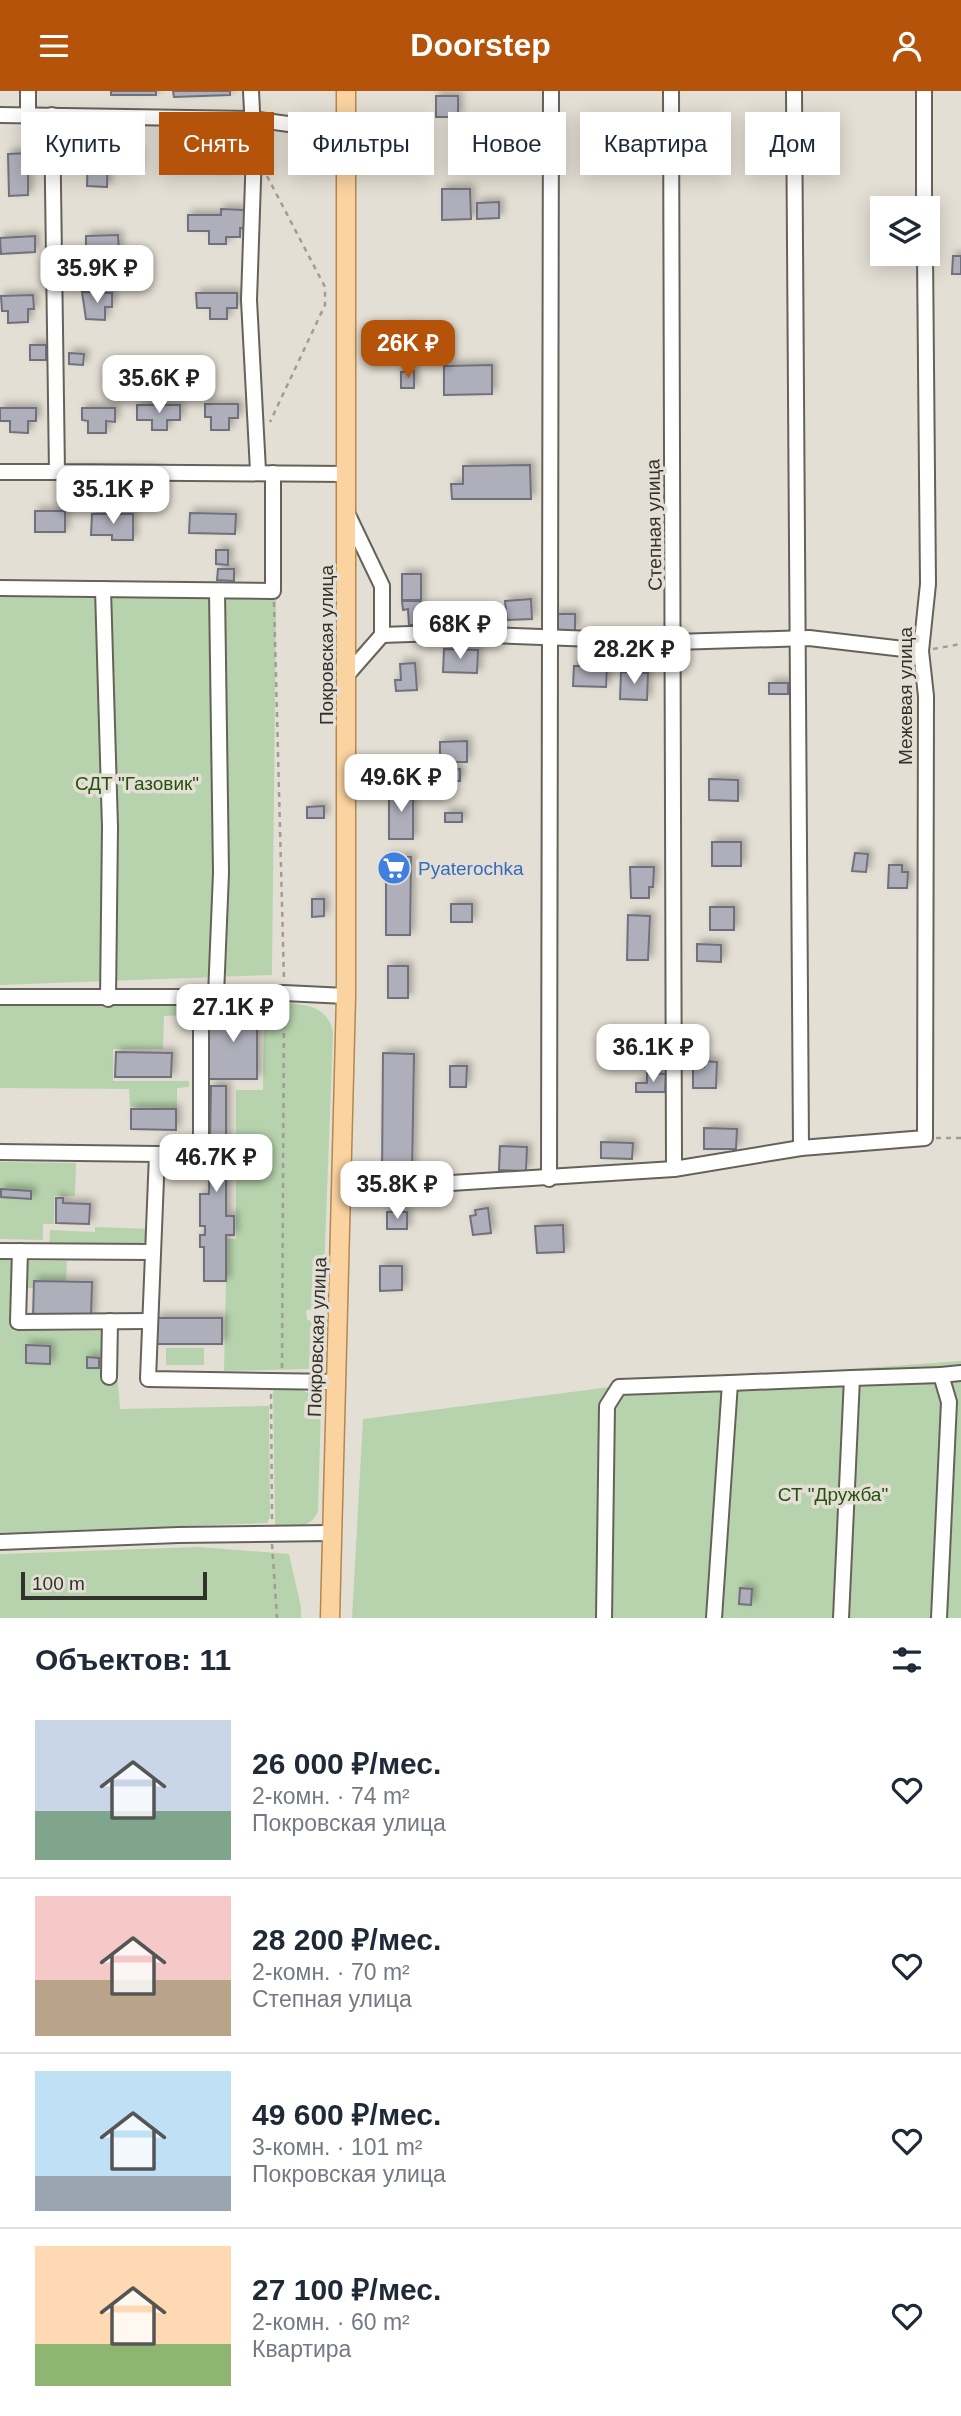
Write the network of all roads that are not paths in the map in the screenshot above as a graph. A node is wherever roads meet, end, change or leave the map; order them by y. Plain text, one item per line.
1 (28, 91) edge
2 (251, 91) edge
3 (346, 91) edge
4 (551, 91) edge
5 (671, 91) edge
6 (794, 91) edge
7 (924, 91) edge
8 (29, 112) edge
9 (252, 112) edge
10 (346, 112) edge
11 (0, 115) edge
12 (21, 115) edge
13 (53, 175) edge
14 (253, 175) edge
15 (346, 175) edge
16 (924, 196) edge
17 (925, 266) edge
18 (57, 471) junction
19 (258, 471) junction
20 (0, 472) edge
21 (273, 473) junction
22 (346, 474) junction
23 (348, 515) junction
24 (0, 588) edge
25 (103, 589) junction
26 (217, 591) junction
27 (382, 635) junction
28 (548, 637) junction
29 (797, 638) junction
30 (674, 642) junction
31 (921, 651) junction
32 (347, 675) junction
33 (216, 995) junction
34 (346, 996) junction
35 (0, 997) edge
36 (201, 997) junction
37 (108, 999) junction
38 (801, 1148) junction
39 (0, 1153) edge
40 (157, 1154) junction
41 (674, 1169) junction
42 (549, 1179) junction
43 (341, 1190) junction
44 (0, 1251) edge
45 (20, 1251) junction
46 (152, 1252) junction
47 (110, 1321) junction
48 (149, 1321) junction
49 (961, 1373) edge
50 (941, 1375) junction
51 (108, 1377) dead end
52 (852, 1378) junction
53 (337, 1382) junction
54 (730, 1383) junction
55 (330, 1533) junction
56 (0, 1542) edge
57 (330, 1618) edge
58 (604, 1618) edge
59 (714, 1618) edge
60 (841, 1618) edge
61 (939, 1618) edge

1 - 8 street
2 - 9 street
3 - 10 main road, Покровская улица
4 - 28 street
5 - 30 street, Степная улица
6 - 29 street
7 - 16 street
11 - 12 street
13 - 18 street
14 - 19 street
15 - 22 main road, Покровская улица
17 - 31 street, Межевая улица
18 - 19 street
18 - 20 street
19 - 21 street
21 - 22 street
21 - 26 street
22 - 23 main road, Покровская улица
23 - 27 street
23 - 32 main road, Покровская улица
24 - 25 street
25 - 26 street
25 - 37 street
26 - 33 street
27 - 28 street
27 - 32 street
28 - 30 street
28 - 42 street
29 - 30 street
29 - 31 street
29 - 38 street
30 - 41 street, Степная улица
31 - 38 street, Межевая улица
32 - 34 main road, Покровская улица
33 - 34 street
33 - 36 street
34 - 43 main road, Покровская улица
35 - 37 street
36 - 37 street
36 - 40 street
38 - 41 street
39 - 40 street
40 - 46 street
41 - 42 street
42 - 43 street
43 - 53 main road, Покровская улица
44 - 45 street
45 - 46 street
45 - 47 street
46 - 48 street
47 - 48 street
47 - 51 street
48 - 53 street
49 - 50 street
50 - 52 street
50 - 61 street
52 - 54 street
52 - 60 street
53 - 55 main road, Покровская улица
54 - 58 street
54 - 59 street
55 - 56 street
55 - 57 main road, Покровская улица

